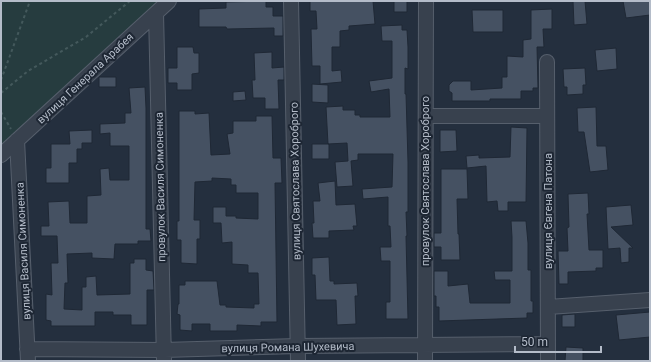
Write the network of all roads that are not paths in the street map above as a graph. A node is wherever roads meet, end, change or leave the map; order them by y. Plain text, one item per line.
1 (169, 1) edge
2 (292, 1) edge
3 (426, 1) edge
4 (156, 13) junction
5 (547, 62) dead end
6 (426, 116) junction
7 (547, 116) junction
8 (17, 140) junction
9 (1, 155) edge
10 (650, 300) edge
11 (548, 307) junction
12 (548, 344) junction
13 (425, 345) junction
14 (298, 346) junction
15 (28, 355) edge
16 (164, 356) edge
17 (298, 361) edge
18 (425, 361) edge
19 (548, 361) edge

1 - 4 street, вулиця Генерала Арабея
2 - 14 street, вулиця Святослава Хороброго
3 - 6 street, провулок Святослава Хороброго
4 - 8 street, вулиця Генерала Арабея
4 - 16 street, провулок Василя Симоненка
5 - 7 street, вулиця Євгена Патона
6 - 7 street
6 - 13 street, провулок Святослава Хороброго
7 - 11 street, вулиця Євгена Патона
8 - 9 street, вулиця Генерала Арабея
8 - 15 street, вулиця Василя Симоненка
10 - 11 street
11 - 12 street, вулиця Євгена Патона
12 - 13 street, вулиця Романа Шухевича
12 - 19 street, вулиця Євгена Патона
13 - 14 street, вулиця Романа Шухевича
13 - 18 street, провулок Святослава Хороброго
14 - 16 street, вулиця Романа Шухевича
14 - 17 street, вулиця Святослава Хороброго
15 - 16 street, вулиця Романа Шухевича

